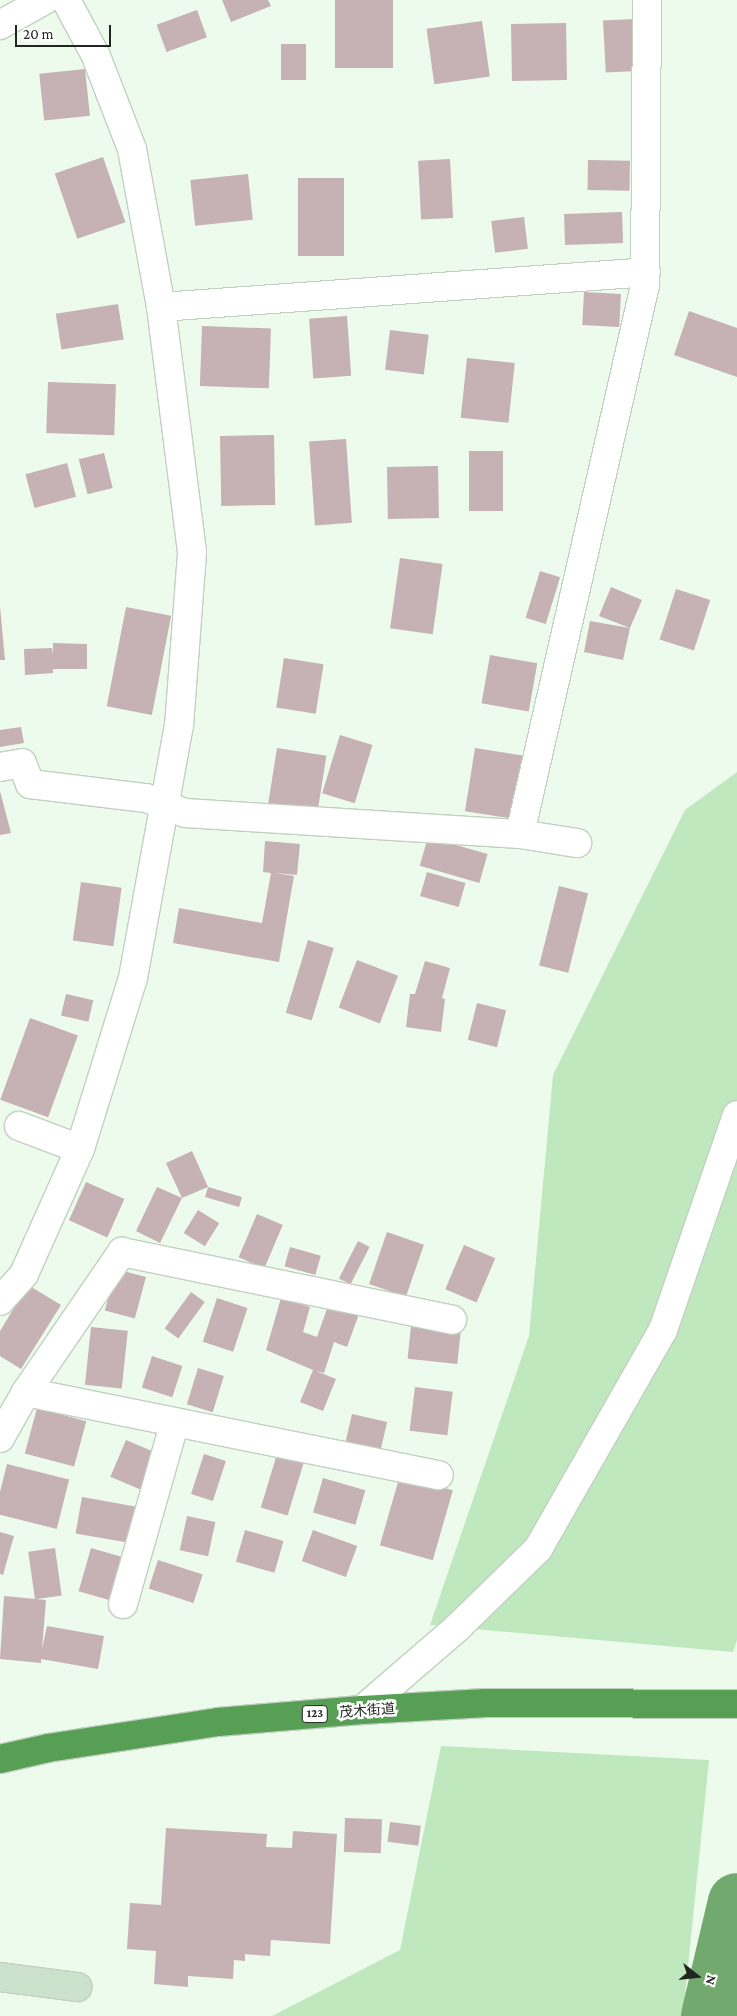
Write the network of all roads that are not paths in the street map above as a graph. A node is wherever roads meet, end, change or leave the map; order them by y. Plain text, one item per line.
1 (45, 0) edge
2 (66, 0) edge
3 (647, 0) edge
4 (4, 15) edge
5 (646, 272) junction
6 (161, 307) junction
7 (0, 767) edge
8 (164, 806) junction
9 (520, 834) junction
10 (576, 843) dead end
11 (737, 1115) edge
12 (19, 1126) dead end
13 (80, 1149) junction
14 (0, 1301) edge
15 (452, 1320) dead end
16 (26, 1392) junction
17 (175, 1422) junction
18 (0, 1438) edge
19 (439, 1474) dead end
20 (123, 1604) dead end
21 (737, 1704) edge
22 (362, 1710) junction
23 (0, 1759) edge
24 (0, 1977) edge
25 (76, 1987) dead end

1 - 4 street
2 - 6 street
3 - 5 street
5 - 6 street
5 - 9 street
6 - 8 street
7 - 8 street
8 - 9 street
8 - 13 street
9 - 10 street
11 - 22 street
12 - 13 street
13 - 14 street
15 - 16 street
16 - 17 street
16 - 18 street
17 - 19 street
17 - 20 street
21 - 22 highway, 茂木街道 / 123
22 - 23 highway, 茂木街道 / 123
24 - 25 street

